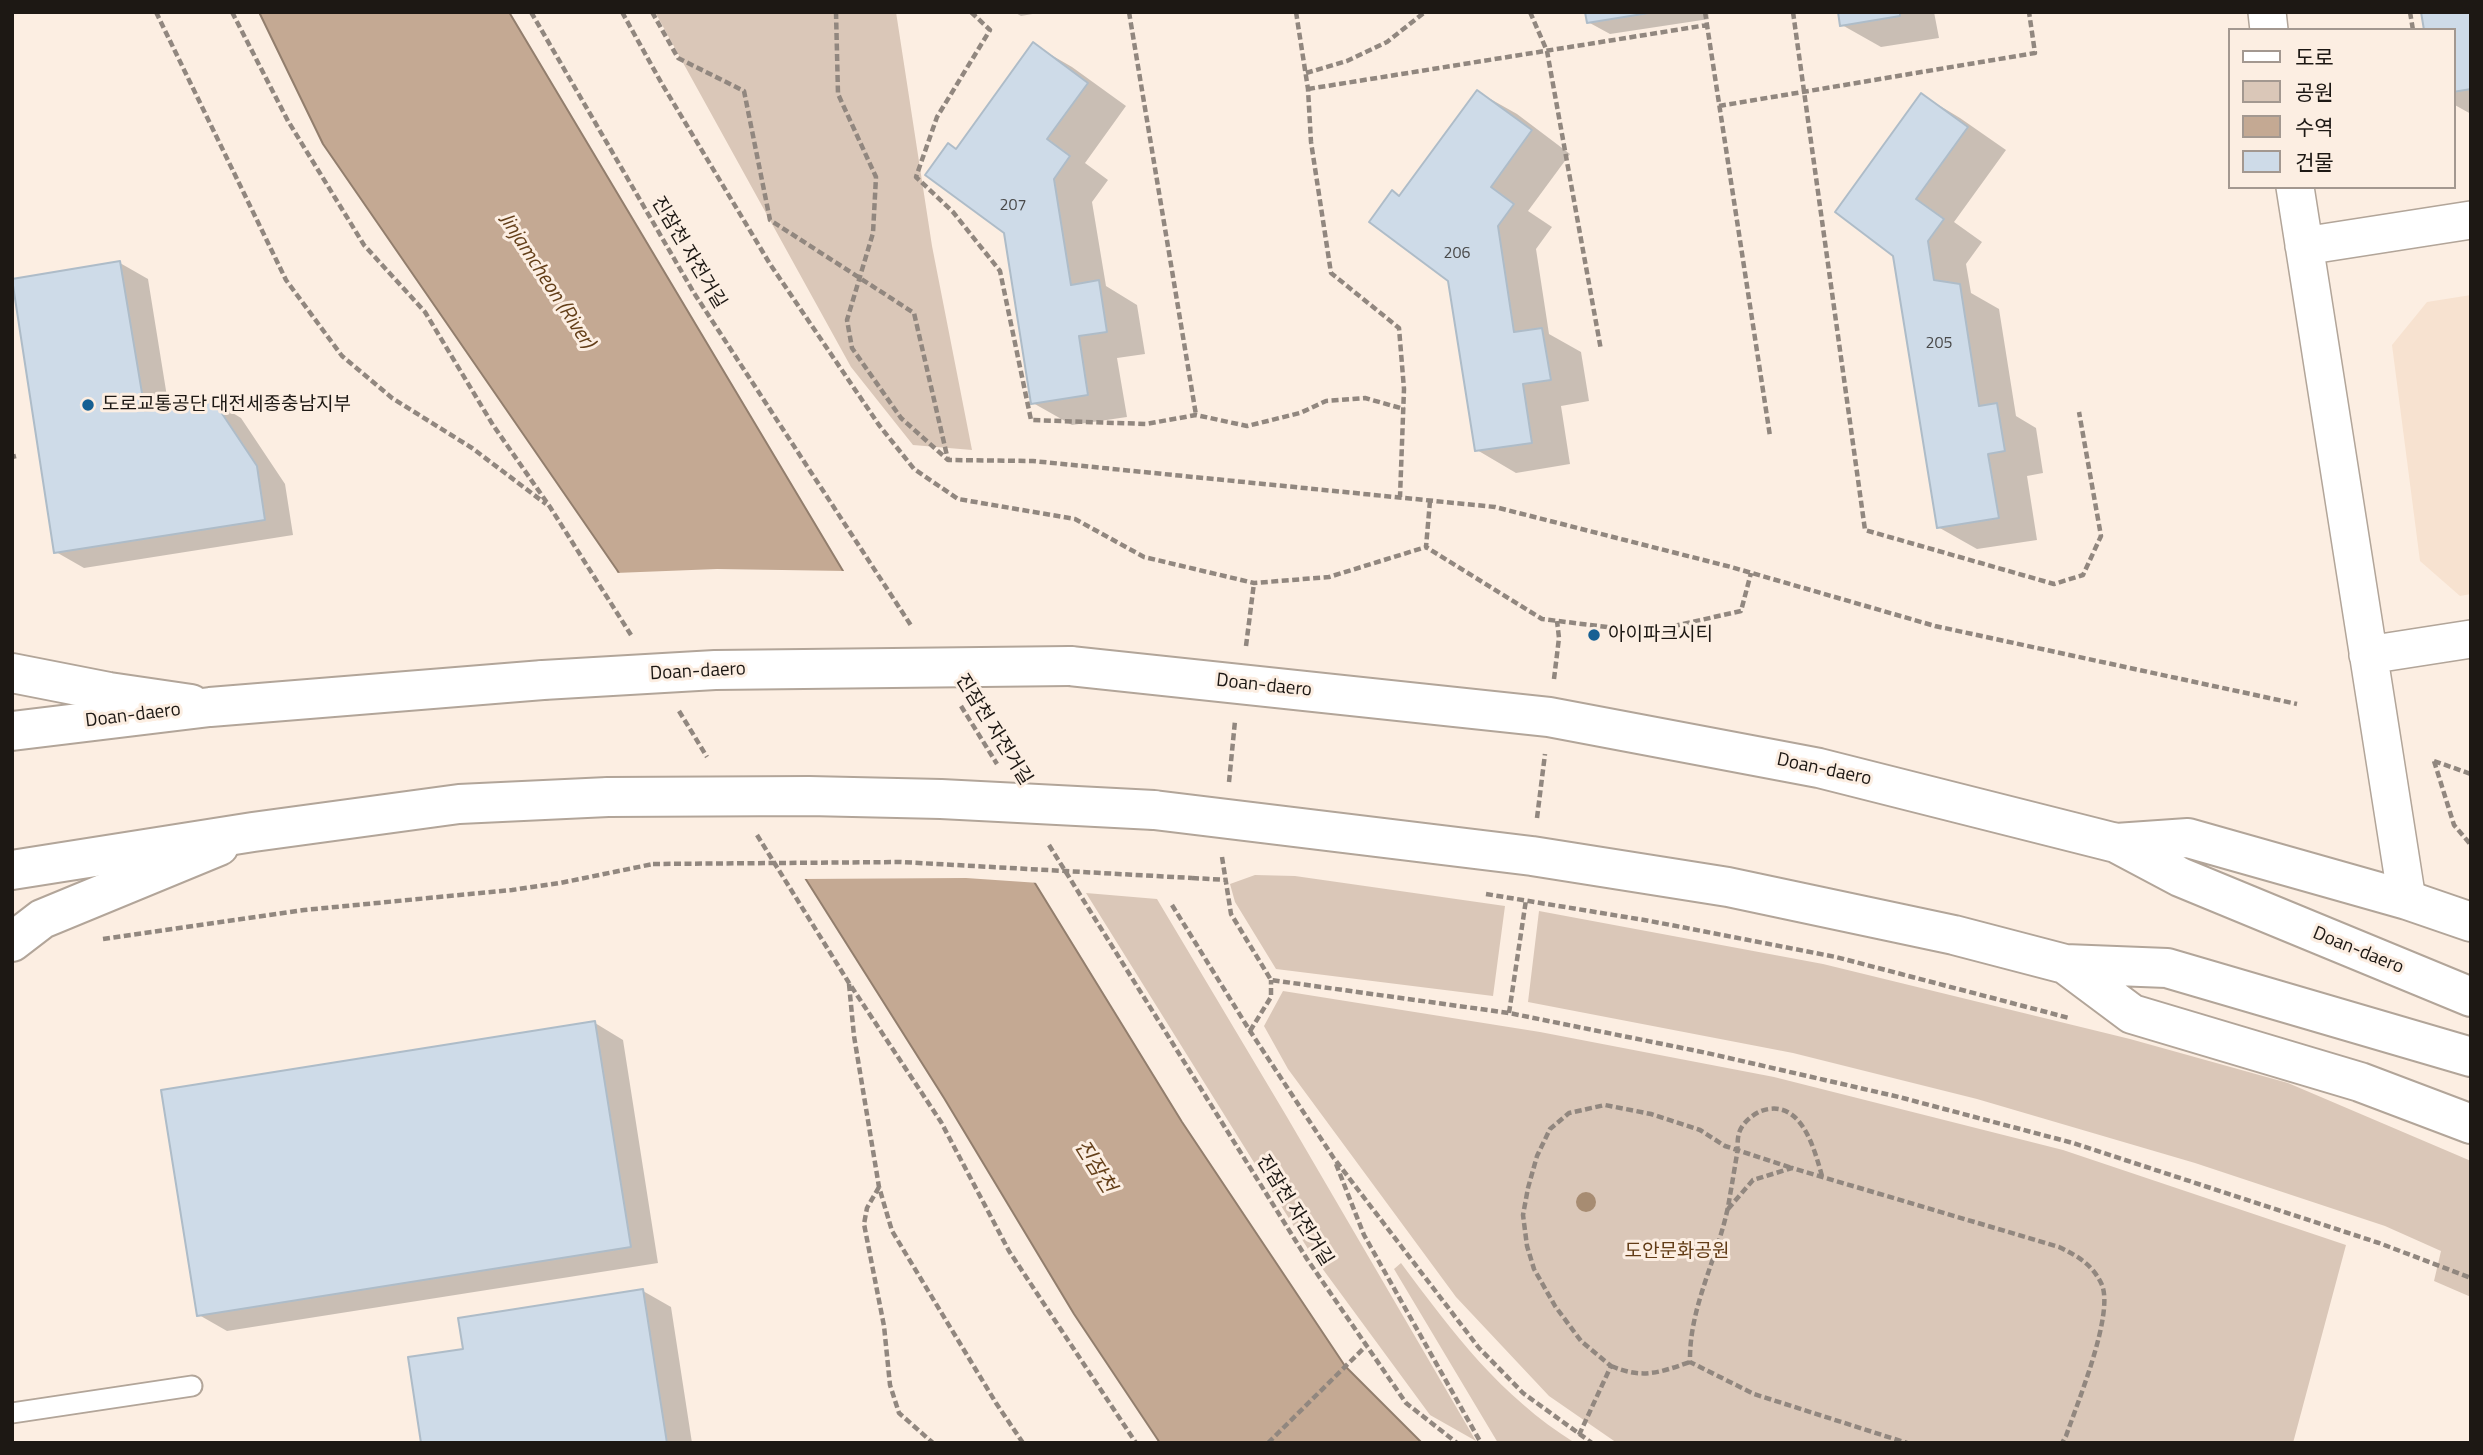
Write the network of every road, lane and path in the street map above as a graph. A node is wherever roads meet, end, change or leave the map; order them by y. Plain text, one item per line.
1 (156, 12) edge
2 (232, 12) edge
3 (531, 12) edge
4 (622, 12) edge
5 (652, 12) edge
6 (836, 12) edge
7 (971, 12) edge
8 (1129, 12) edge
9 (1296, 12) edge
10 (1425, 12) edge
11 (1530, 12) edge
12 (1705, 12) edge
13 (1793, 12) edge
14 (2029, 12) edge
15 (1707, 25) junction
16 (1547, 51) junction
17 (1306, 73) junction
18 (1308, 89) junction
19 (1803, 92) junction
20 (1719, 106) junction
21 (2295, 189) edge
22 (2471, 220) edge
23 (2304, 246) junction
24 (859, 277) junction
25 (1601, 350) dead end
26 (1404, 409) junction
27 (2079, 412) dead end
28 (1196, 415) junction
29 (1770, 436) dead end
30 (948, 460) junction
31 (1400, 497) junction
32 (1430, 501) junction
33 (550, 507) junction
34 (1426, 547) junction
35 (1751, 573) junction
36 (1254, 583) junction
37 (1557, 621) junction
38 (915, 633) dead end
39 (2471, 639) edge
40 (635, 641) dead end
41 (2368, 655) junction
42 (12, 673) edge
43 (1239, 684) junction
44 (672, 700) dead end
45 (959, 703) dead end
46 (2297, 704) dead end
47 (210, 707) junction
48 (1549, 717) junction
49 (12, 731) edge
50 (709, 759) dead end
51 (1003, 773) dead end
52 (2471, 774) edge
53 (1226, 818) junction
54 (753, 830) dead end
55 (254, 832) junction
56 (1047, 843) dead end
57 (2116, 843) junction
58 (2471, 845) edge
59 (1532, 856) junction
60 (12, 870) edge
61 (1227, 880) junction
62 (2407, 900) junction
63 (1526, 901) junction
64 (1172, 905) dead end
65 (2471, 922) edge
66 (96, 940) dead end
67 (12, 942) edge
68 (2065, 964) junction
69 (1271, 980) junction
70 (849, 983) junction
71 (2471, 997) edge
72 (1509, 1013) junction
73 (2070, 1018) dead end
74 (1250, 1031) junction
75 (2471, 1056) edge
76 (2471, 1124) edge
77 (1737, 1151) junction
78 (1333, 1157) junction
79 (1792, 1168) junction
80 (1822, 1176) junction
81 (879, 1187) junction
82 (1727, 1209) junction
83 (2471, 1278) edge
84 (1366, 1346) junction
85 (1690, 1362) junction
86 (1611, 1366) junction
87 (192, 1386) dead end
88 (12, 1413) edge
89 (1579, 1435) junction
90 (933, 1443) edge
91 (1023, 1443) edge
92 (1136, 1443) edge
93 (1268, 1443) edge
94 (1457, 1443) edge
95 (1481, 1443) edge
96 (1592, 1443) edge
97 (1907, 1443) edge
98 (2062, 1443) edge

1 - 33 path
2 - 33 path
3 - 38 path, 진잠천 자전거길
4 - 36 path
5 - 24 path
6 - 24 path
7 - 28 path
8 - 28 path
9 - 17 path
10 - 17 path
11 - 16 path
12 - 15 path
13 - 19 path
14 - 19 path
15 - 16 path
15 - 20 path
16 - 18 path
16 - 25 path
17 - 18 path
18 - 26 path
19 - 20 path
19 - 27 path
20 - 29 path
21 - 23 street
22 - 23 street
23 - 41 street
24 - 30 path
24 - 30 path
26 - 28 path
26 - 31 path
30 - 31 path
31 - 32 path
32 - 34 path
32 - 35 path
33 - 40 path
34 - 36 path
34 - 37 path
35 - 37 path
35 - 46 path
36 - 43 path
37 - 48 path
39 - 41 street
41 - 62 street
42 - 47 main road
43 - 47 main road, Doan-daero, bridge
43 - 48 main road, Doan-daero
43 - 53 path
44 - 50 path
45 - 51 path, 진잠천 자전거길
47 - 49 main road, Doan-daero
48 - 57 main road, Doan-daero
48 - 59 path
52 - 58 path
53 - 55 main road, bridge
53 - 59 main road
53 - 61 path
54 - 70 path
55 - 60 main road
55 - 67 main road
56 - 84 path, 진잠천 자전거길
57 - 62 main road
57 - 71 main road, Doan-daero
59 - 63 path
59 - 68 main road
61 - 66 path, bridge
61 - 69 path
62 - 65 main road
63 - 72 path
63 - 73 path
64 - 74 path
68 - 75 main road
68 - 76 main road
69 - 72 path
69 - 74 path
70 - 81 path
70 - 92 path
72 - 83 path
74 - 78 path
77 - 79 path
77 - 80 path
77 - 82 path
77 - 86 path
78 - 89 path
78 - 95 path
79 - 80 path
79 - 82 path
80 - 98 path
81 - 90 path
81 - 91 path
82 - 85 path
84 - 93 path
84 - 94 path, 진잠천 자전거길
85 - 86 path
85 - 97 path
86 - 89 path
87 - 88 lane
89 - 96 path

